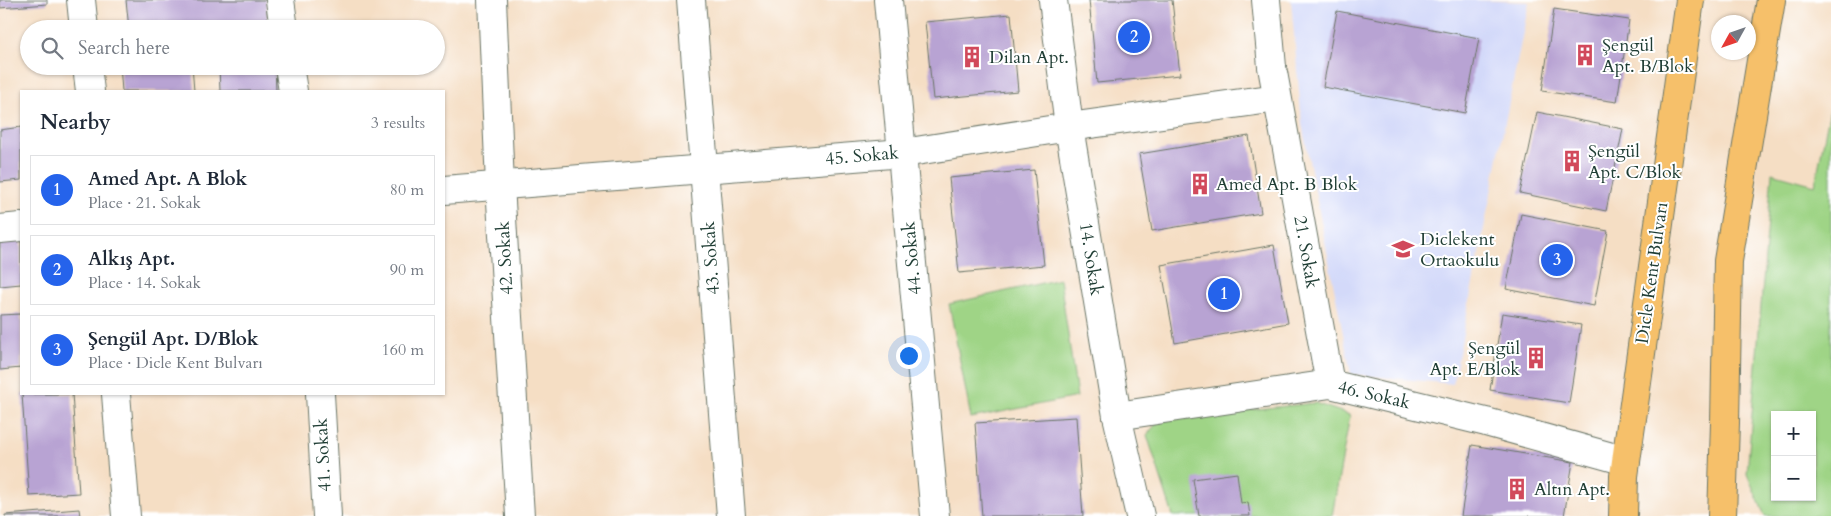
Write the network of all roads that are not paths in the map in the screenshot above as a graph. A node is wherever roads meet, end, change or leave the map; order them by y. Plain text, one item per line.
1 (81, 0) edge
2 (280, 0) edge
3 (492, 0) edge
4 (691, 0) edge
5 (888, 0) edge
6 (1054, 0) edge
7 (1266, 0) edge
8 (1690, 0) edge
9 (1771, 0) edge
10 (83, 20) edge
11 (283, 20) edge
12 (88, 75) edge
13 (290, 75) edge
14 (90, 90) edge
15 (292, 90) edge
16 (1277, 98) junction
17 (1070, 126) junction
18 (902, 153) junction
19 (704, 169) junction
20 (500, 185) junction
21 (445, 190) edge
22 (20, 226) edge
23 (0, 229) edge
24 (1330, 384) junction
25 (116, 395) edge
26 (320, 395) edge
27 (1117, 416) junction
28 (1626, 461) junction
29 (126, 516) edge
30 (327, 516) edge
31 (520, 516) edge
32 (731, 516) edge
33 (935, 516) edge
34 (1140, 516) edge
35 (1623, 516) edge
36 (1722, 516) edge

1 - 10 street
2 - 11 street
3 - 20 street, 42. Sokak
4 - 19 street, 43. Sokak
5 - 18 street, 44. Sokak
6 - 17 street, 14. Sokak
7 - 16 street, 21. Sokak
8 - 28 main road, Dicle Kent Bulvarı
9 - 36 main road
12 - 14 street
13 - 15 street
16 - 17 street, 45. Sokak
16 - 24 street, 21. Sokak
17 - 18 street, 45. Sokak
17 - 27 street, 14. Sokak
18 - 19 street, 45. Sokak
18 - 33 street, 44. Sokak
19 - 20 street, 45. Sokak
19 - 32 street, 43. Sokak
20 - 21 street, 45. Sokak
20 - 31 street, 42. Sokak
22 - 23 street
24 - 27 street, 46. Sokak
24 - 28 street, 46. Sokak
25 - 29 street
26 - 30 street, 41. Sokak
27 - 34 street, 14. Sokak
28 - 35 main road, Dicle Kent Bulvarı

